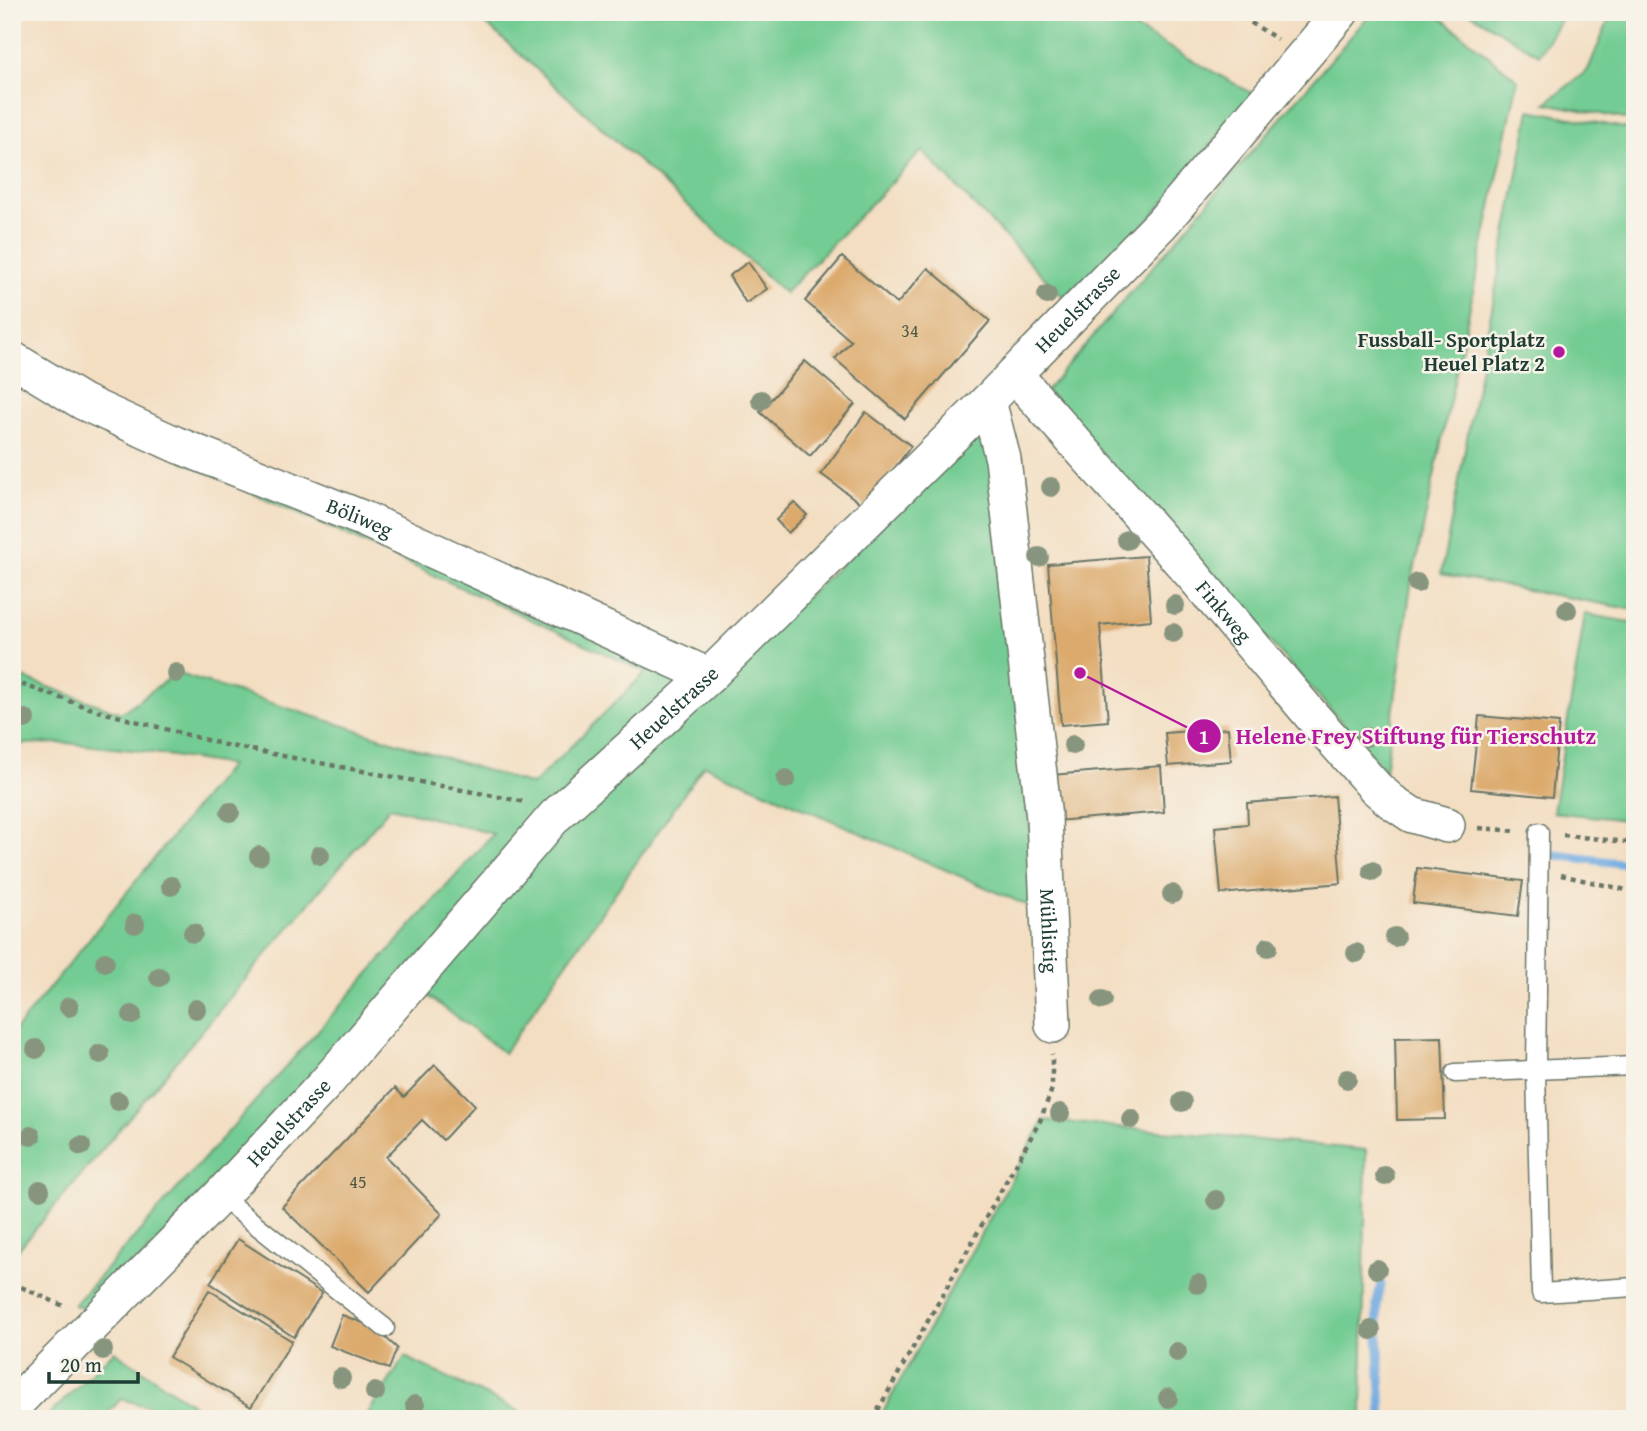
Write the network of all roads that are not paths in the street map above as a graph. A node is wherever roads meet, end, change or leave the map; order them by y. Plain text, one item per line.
1 (1341, 12) edge
2 (12, 359) edge
3 (1014, 374) junction
4 (988, 401) junction
5 (709, 676) junction
6 (1447, 825) dead end
7 (1539, 832) dead end
8 (1053, 1025) road end
9 (1635, 1066) edge
10 (1536, 1069) junction
11 (1455, 1073) dead end
12 (220, 1196) junction
13 (1635, 1287) edge
14 (385, 1328) dead end
15 (12, 1407) edge

1 - 3 street, Heuelstrasse
2 - 5 street, Böliweg
3 - 4 street, Heuelstrasse
3 - 6 street, Finkweg
4 - 5 street, Heuelstrasse
4 - 8 street, Mühlistig
5 - 12 street, Heuelstrasse
7 - 10 lane
9 - 10 lane
10 - 11 lane
10 - 13 lane
12 - 14 lane
12 - 15 street, Heuelstrasse

